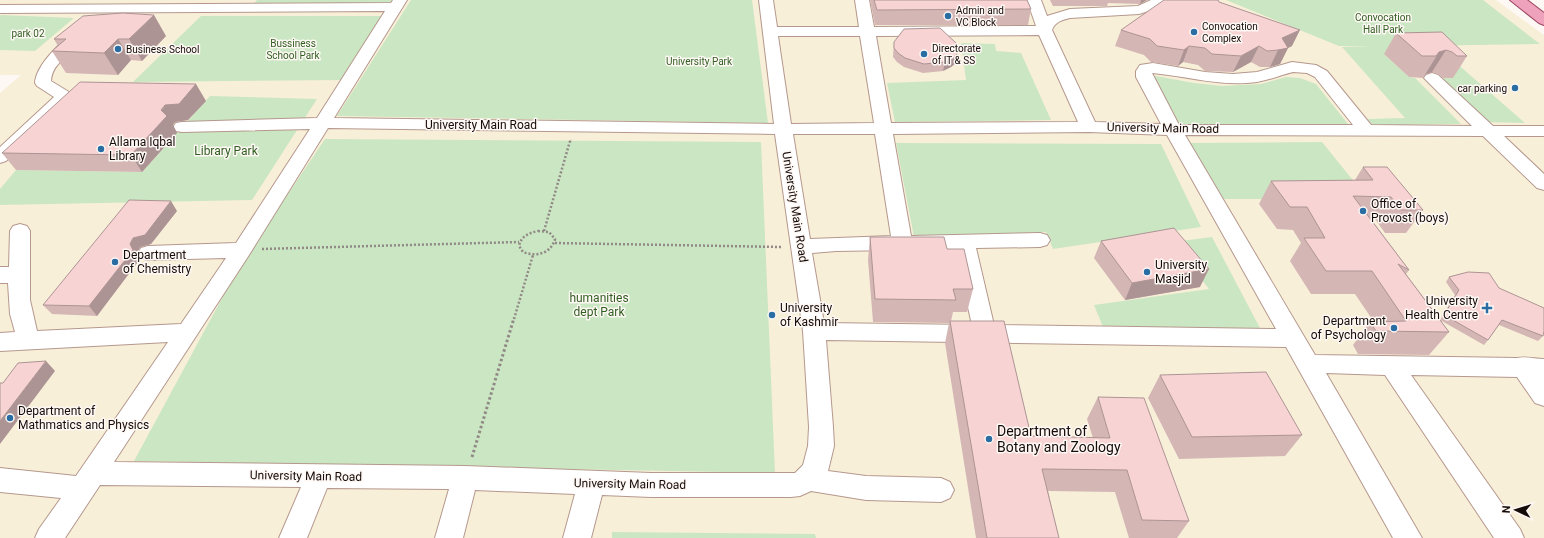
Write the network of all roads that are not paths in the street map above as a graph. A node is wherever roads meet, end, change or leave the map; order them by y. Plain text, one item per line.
1 (766, 0) edge
2 (862, 0) edge
3 (1034, 0) edge
4 (1161, 0) edge
5 (1518, 0) edge
6 (1534, 0) edge
7 (398, 3) edge
8 (59, 4) edge
9 (150, 4) edge
10 (240, 4) edge
11 (1544, 7) edge
12 (111, 8) junction
13 (0, 9) edge
14 (1544, 20) edge
15 (1044, 28) junction
16 (867, 31) junction
17 (770, 32) junction
18 (1432, 78) edge
19 (323, 124) junction
20 (883, 127) junction
21 (1089, 127) junction
22 (182, 128) dead end
23 (783, 128) junction
24 (1173, 130) junction
25 (1366, 130) junction
26 (1488, 131) junction
27 (1544, 131) edge
28 (0, 157) edge
29 (1544, 184) edge
30 (20, 231) dead end
31 (1040, 240) dead end
32 (902, 242) junction
33 (964, 242) junction
34 (802, 247) junction
35 (242, 250) junction
36 (148, 253) dead end
37 (10, 275) edge
38 (814, 331) junction
39 (186, 332) junction
40 (985, 333) junction
41 (1293, 338) junction
42 (28, 340) junction
43 (0, 342) edge
44 (1310, 364) junction
45 (1392, 366) junction
46 (1533, 367) edge
47 (1544, 396) edge
48 (319, 476) junction
49 (465, 478) junction
50 (807, 479) junction
51 (0, 480) edge
52 (89, 480) junction
53 (591, 484) junction
54 (940, 490) dead end
55 (49, 538) edge
56 (293, 538) edge
57 (448, 538) edge
58 (578, 538) edge
59 (1408, 538) edge
60 (1510, 538) edge

1 - 17 lane, University Main Road
2 - 16 lane
3 - 15 lane
4 - 15 lane
5 - 14 main road
6 - 11 main road
7 - 10 lane
7 - 19 lane
8 - 12 lane
8 - 13 lane
9 - 10 lane
9 - 12 lane
12 - 28 lane
15 - 16 lane
15 - 21 lane
16 - 17 lane
16 - 20 lane
17 - 23 lane, University Main Road
18 - 26 lane
19 - 22 lane, University Main Road
19 - 23 lane, University Main Road
19 - 35 lane
20 - 21 lane, University Main Road
20 - 23 lane, University Main Road
20 - 32 lane
21 - 24 lane, University Main Road
23 - 34 lane, University Main Road
24 - 25 lane, University Main Road
24 - 25 lane
24 - 41 lane
25 - 26 lane, University Main Road
26 - 27 lane, University Main Road
26 - 29 lane
30 - 37 lane
31 - 33 lane
32 - 33 lane
32 - 34 lane
33 - 40 lane
34 - 38 lane, University Main Road
35 - 36 lane
35 - 39 lane
37 - 42 lane
38 - 40 lane
38 - 50 lane, University Main Road
39 - 42 lane
39 - 52 lane
40 - 41 lane
41 - 44 lane
42 - 43 lane
44 - 45 lane
44 - 59 lane
45 - 46 lane
45 - 60 lane
46 - 47 lane
48 - 49 lane, University Main Road
48 - 52 lane, University Main Road
48 - 56 lane
49 - 53 lane, University Main Road
49 - 57 lane
50 - 53 lane, University Main Road
50 - 54 lane
51 - 52 lane, University Main Road
52 - 55 lane
53 - 58 lane

